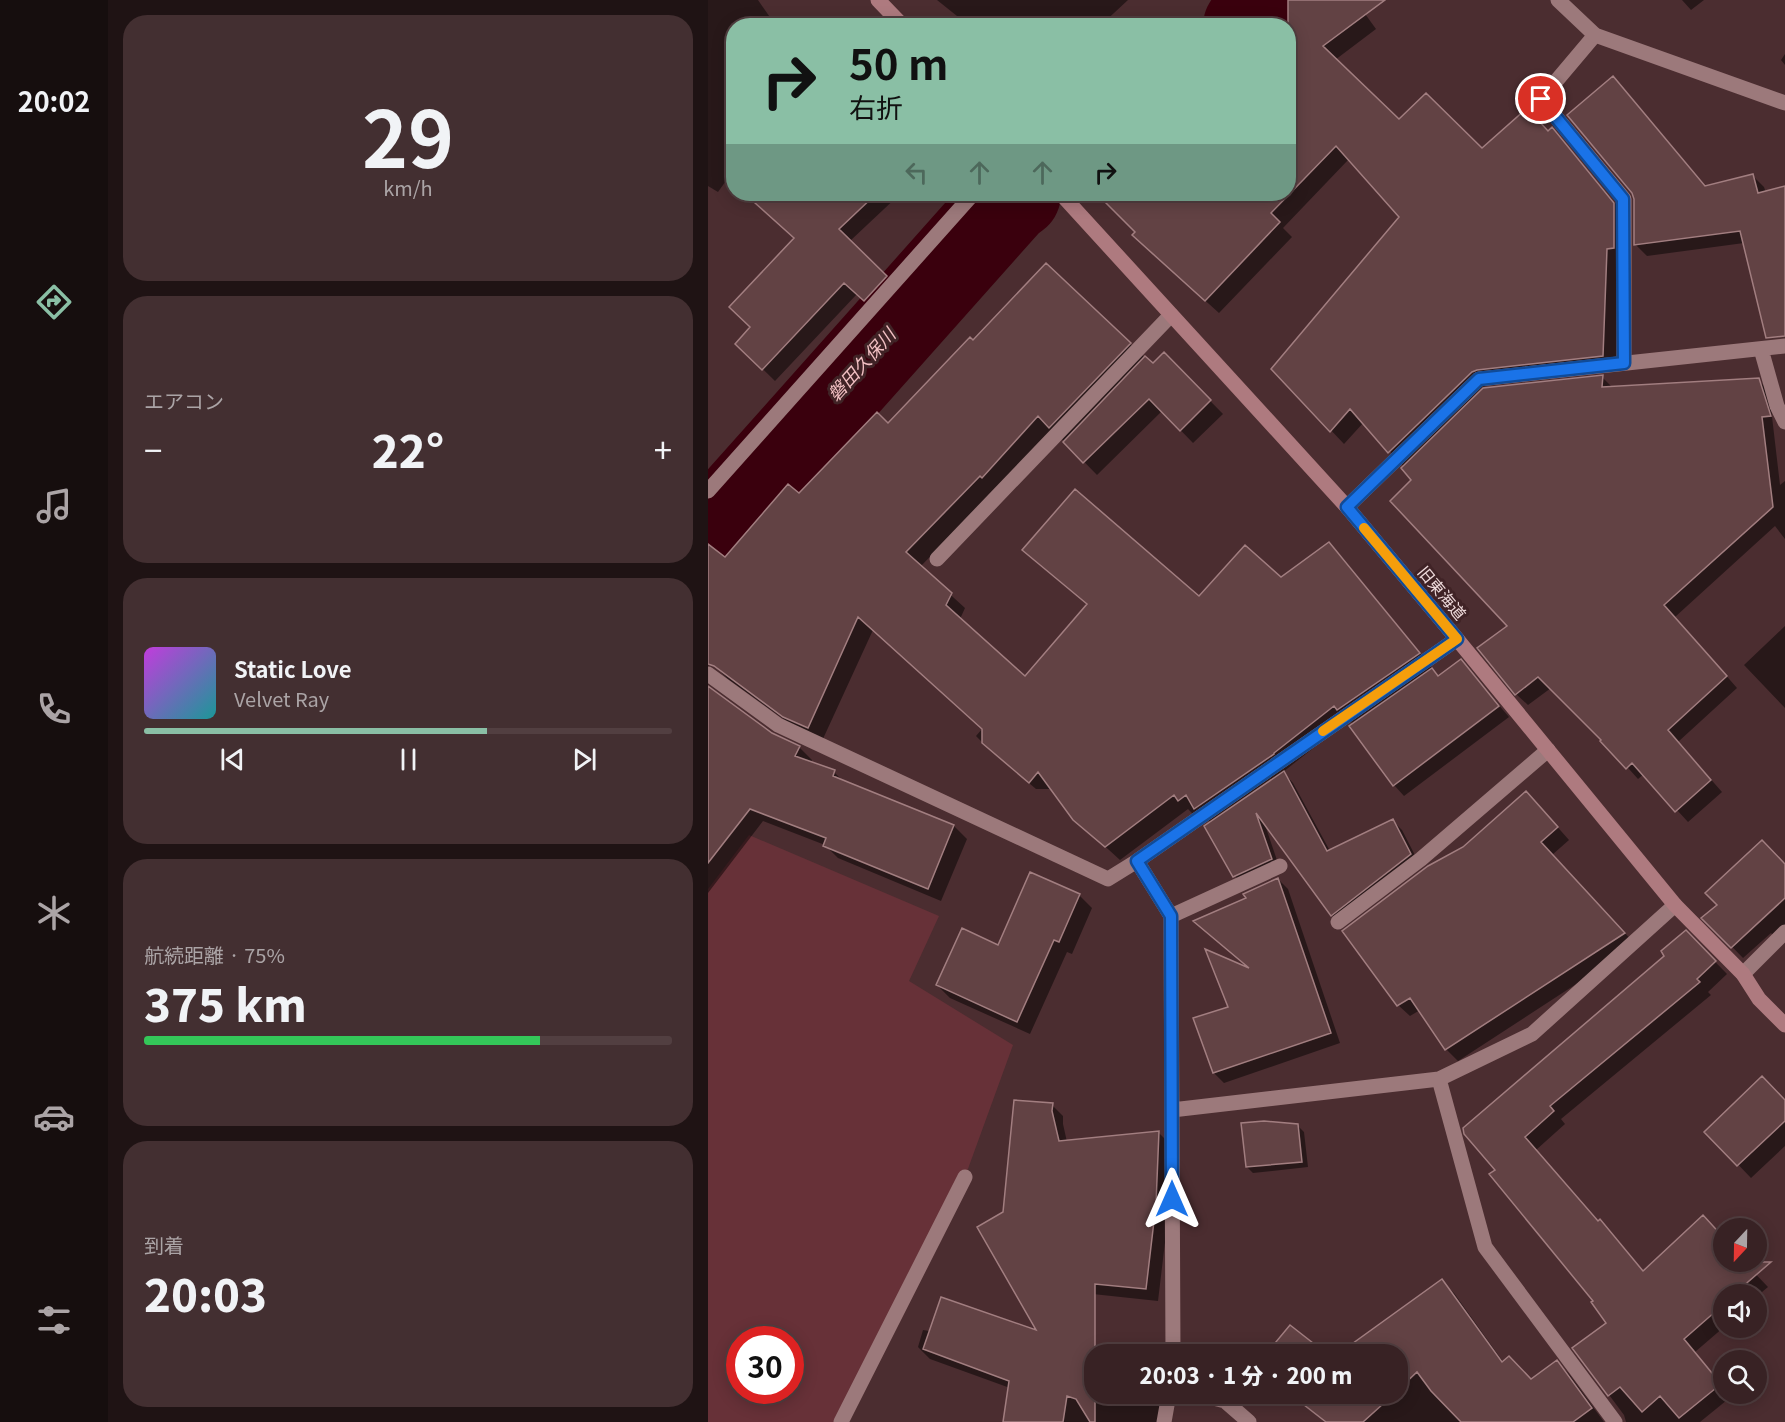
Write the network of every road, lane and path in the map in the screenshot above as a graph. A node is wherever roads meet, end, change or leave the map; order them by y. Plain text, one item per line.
1 (878, 0) edge
2 (1558, 0) edge
3 (895, 18) edge
4 (1595, 36) junction
5 (1785, 103) edge
6 (967, 201) edge
7 (1067, 201) edge
8 (1171, 315) junction
9 (1785, 346) edge
10 (1761, 349) junction
11 (1624, 363) junction
12 (1785, 422) edge
13 (708, 491) edge
14 (1347, 507) junction
15 (937, 559) dead end
16 (1457, 639) junction
17 (708, 674) edge
18 (1548, 750) junction
19 (1137, 861) junction
20 (1280, 866) dead end
21 (1675, 905) junction
22 (1171, 916) junction
23 (1338, 922) dead end
24 (1785, 932) edge
25 (1743, 974) junction
26 (1785, 1025) edge
27 (1439, 1079) junction
28 (1172, 1110) junction
29 (965, 1177) dead end
30 (1173, 1344) edge
31 (1167, 1404) edge
32 (1228, 1404) edge
33 (841, 1422) edge
34 (1164, 1422) edge
35 (1249, 1422) edge
36 (1615, 1422) edge

1 - 3 street
2 - 4 street
4 - 5 street
4 - 11 street
6 - 13 street
7 - 8 street, 旧東海道
8 - 14 street, 旧東海道
8 - 15 street
9 - 10 street
10 - 11 street
10 - 12 street
11 - 14 street
14 - 16 street, 旧東海道
16 - 18 street, 旧東海道
16 - 19 street
17 - 19 street
18 - 21 street, 旧東海道
18 - 23 street
19 - 22 street
20 - 22 street
21 - 25 street, 旧東海道
21 - 27 street
22 - 28 street
24 - 25 street
25 - 26 street, 旧東海道
27 - 28 street
27 - 36 street
28 - 30 street
29 - 33 street
31 - 34 street
32 - 35 street

